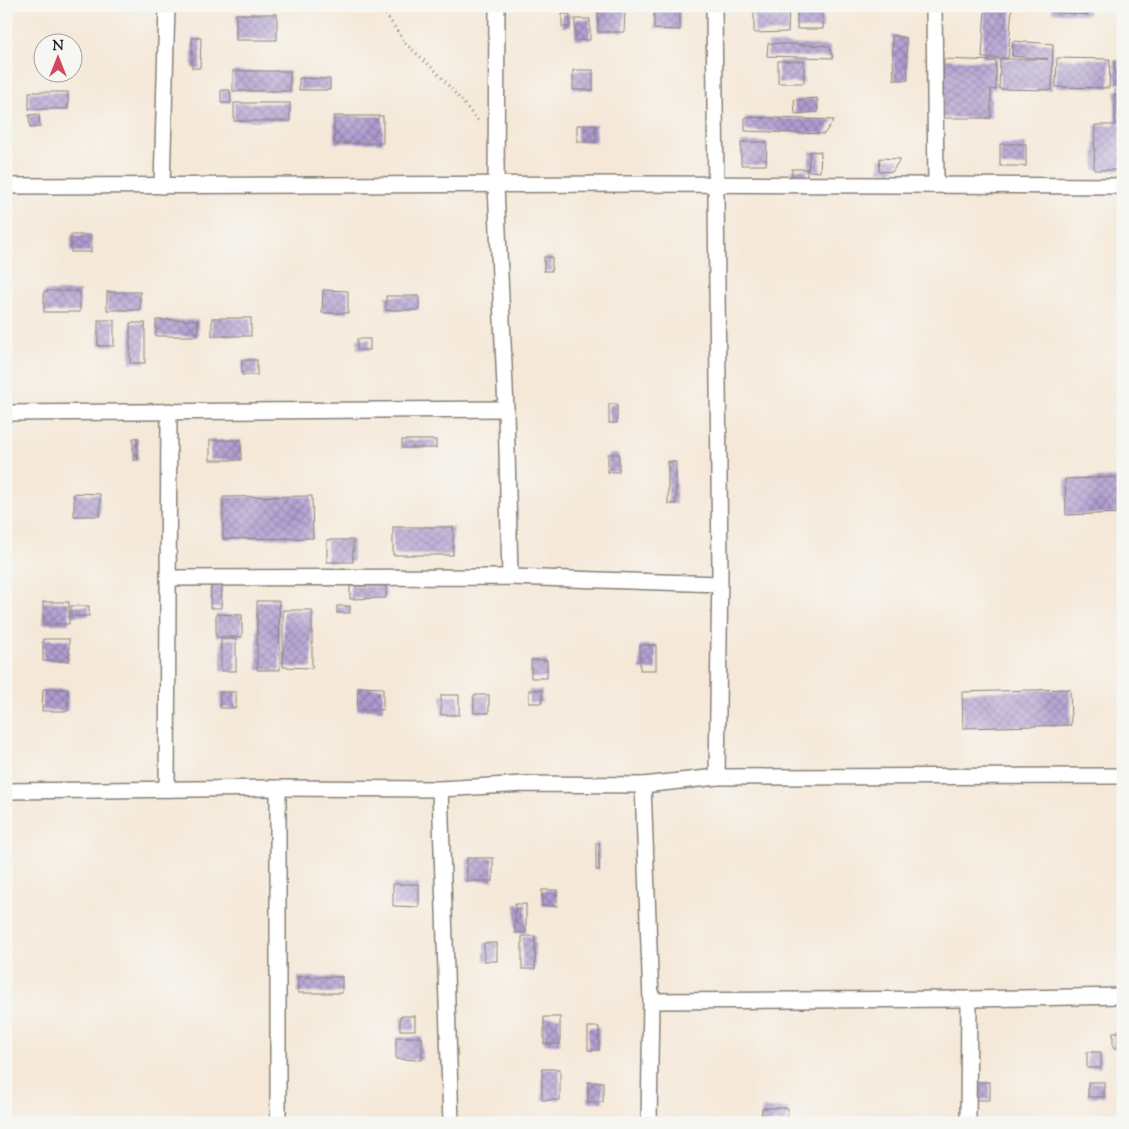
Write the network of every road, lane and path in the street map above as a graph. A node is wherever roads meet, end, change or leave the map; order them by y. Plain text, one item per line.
1 (167, 6) edge
2 (380, 6) edge
3 (497, 6) edge
4 (714, 6) edge
5 (934, 6) edge
6 (482, 126) dead end
7 (715, 185) junction
8 (936, 185) junction
9 (6, 186) edge
10 (162, 186) junction
11 (496, 186) junction
12 (1123, 186) edge
13 (506, 409) junction
14 (169, 411) junction
15 (6, 413) edge
16 (510, 577) junction
17 (168, 578) junction
18 (720, 584) junction
19 (1123, 776) edge
20 (717, 777) junction
21 (642, 785) junction
22 (278, 788) junction
23 (440, 788) junction
24 (167, 789) junction
25 (6, 791) edge
26 (1123, 996) edge
27 (969, 999) junction
28 (651, 1001) junction
29 (278, 1123) edge
30 (451, 1123) edge
31 (649, 1123) edge
32 (968, 1123) edge

1 - 10 street
2 - 6 path
3 - 11 street
4 - 7 street
5 - 8 street
7 - 8 street
7 - 11 street
7 - 18 street
8 - 12 street
9 - 10 street
10 - 11 street
11 - 13 street
13 - 14 street
13 - 16 street
14 - 15 street
14 - 17 street
16 - 17 street
16 - 18 street
17 - 24 street
18 - 20 street
19 - 20 street
20 - 21 street
21 - 23 street
21 - 28 street
22 - 23 street
22 - 24 street
22 - 29 street
23 - 30 street
24 - 25 street
26 - 27 street
27 - 28 street
27 - 32 street
28 - 31 street

